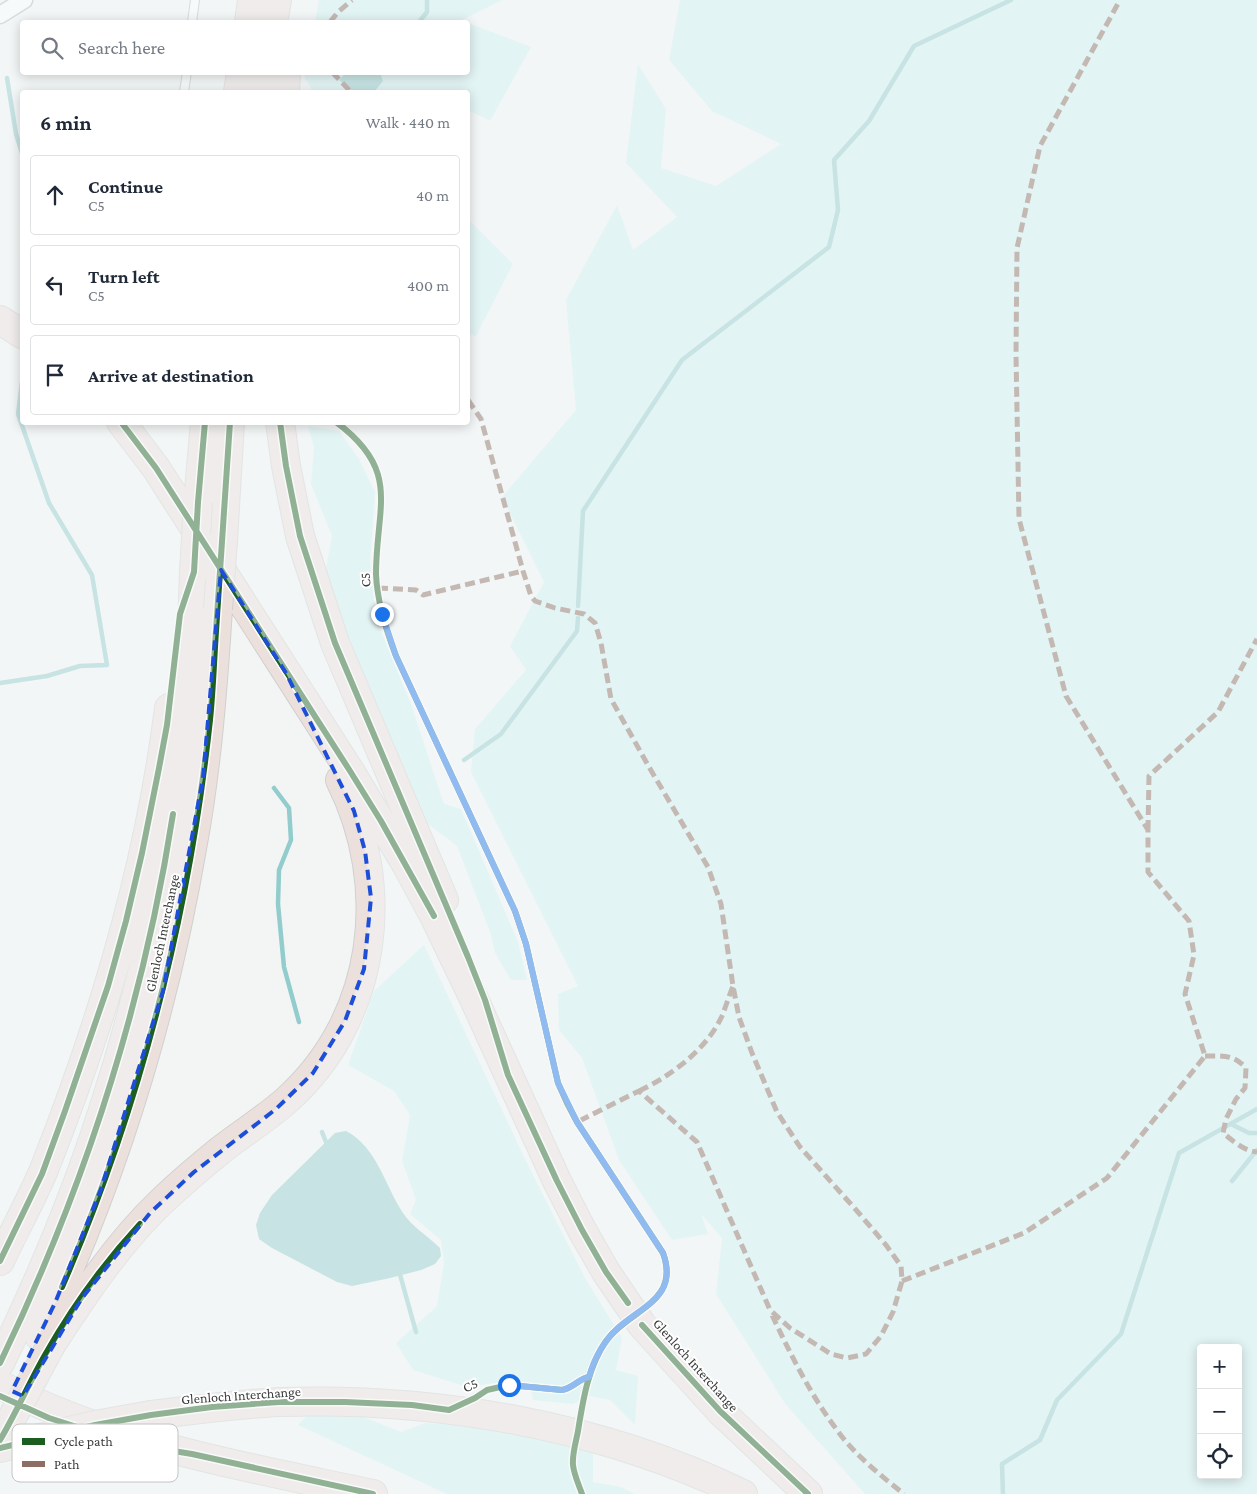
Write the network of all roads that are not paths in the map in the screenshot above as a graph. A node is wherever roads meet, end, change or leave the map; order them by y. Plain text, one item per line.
1 (24, 0) edge
2 (195, 0) edge
3 (252, 0) edge
4 (277, 0) edge
5 (291, 0) edge
6 (0, 15) edge
7 (192, 20) edge
8 (249, 20) edge
9 (273, 20) edge
10 (289, 20) edge
11 (186, 75) edge
12 (241, 75) edge
13 (266, 75) edge
14 (286, 75) edge
15 (184, 90) edge
16 (238, 90) edge
17 (263, 90) edge
18 (285, 90) edge
19 (0, 320) edge
20 (20, 333) edge
21 (123, 425) edge
22 (205, 425) edge
23 (230, 425) edge
24 (280, 425) edge
25 (194, 572) junction
26 (286, 674) junction
27 (508, 1075) junction
28 (0, 1261) edge
29 (35, 1338) junction
30 (0, 1363) edge
31 (0, 1385) edge
32 (0, 1396) edge
33 (67, 1424) edge
34 (94, 1424) edge
35 (101, 1424) edge
36 (2, 1433) edge
37 (178, 1450) edge
38 (178, 1452) edge
39 (192, 1454) junction
40 (372, 1494) edge
41 (743, 1494) edge
42 (808, 1494) edge

1 - 6 street
2 - 7 lane
3 - 8 highway
4 - 9 highway
5 - 10 highway
11 - 15 lane
12 - 16 highway
13 - 17 highway
14 - 18 highway
19 - 20 highway
21 - 26 highway, Glenloch Interchange
22 - 25 highway, Glenloch Interchange, bridge
23 - 29 highway, Glenloch Interchange, bridge
24 - 27 highway
25 - 28 highway
25 - 29 highway, Glenloch Interchange
26 - 27 highway, Glenloch Interchange
26 - 29 highway
27 - 42 highway, Glenloch Interchange
29 - 30 highway, Glenloch Interchange
29 - 36 highway, Glenloch Interchange
31 - 34 highway
32 - 33 highway
35 - 41 highway, Glenloch Interchange, bridge
37 - 39 highway
38 - 39 highway
39 - 40 highway

